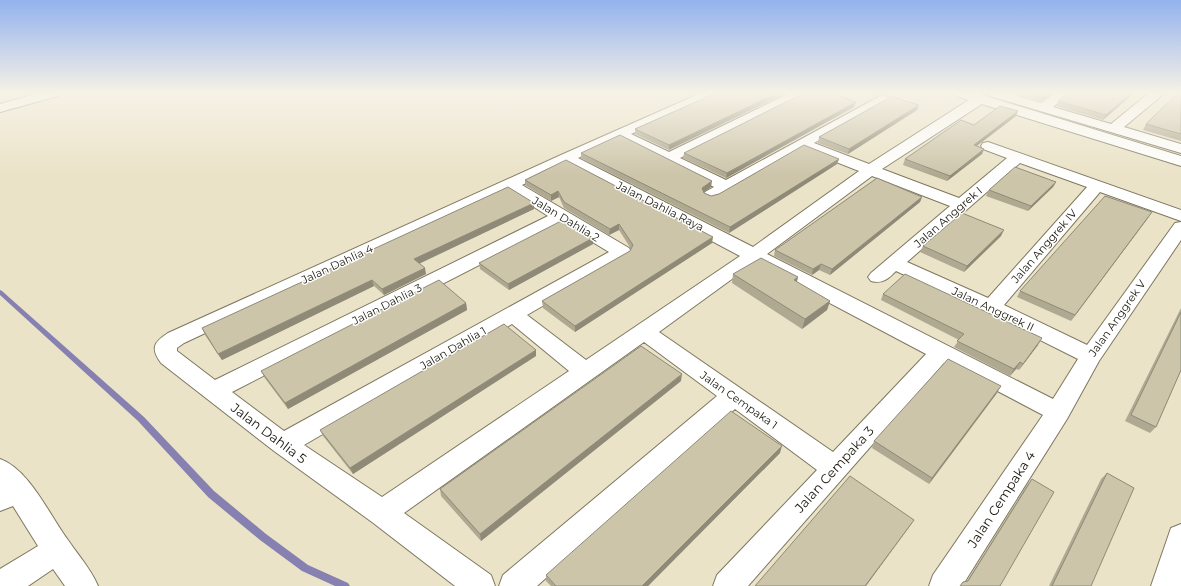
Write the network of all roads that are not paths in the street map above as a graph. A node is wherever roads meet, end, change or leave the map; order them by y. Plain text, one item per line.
1 (651, 120) edge
2 (745, 120) edge
3 (843, 120) edge
4 (950, 120) edge
5 (1053, 120) edge
6 (1086, 120) edge
7 (1123, 120) edge
8 (1113, 128) junction
9 (620, 134) junction
10 (802, 144) junction
11 (988, 146) dead end
12 (1181, 149) edge
13 (1018, 157) junction
14 (566, 158) junction
15 (669, 158) junction
16 (1181, 161) edge
17 (871, 170) junction
18 (511, 185) junction
19 (725, 186) junction
20 (1097, 186) junction
21 (711, 195) edge
22 (961, 204) junction
23 (561, 216) junction
24 (1181, 216) edge
25 (1181, 227) edge
26 (622, 252) joint
27 (754, 254) junction
28 (894, 263) junction
29 (878, 276) dead end
30 (991, 307) junction
31 (513, 314) junction
32 (643, 331) junction
33 (166, 345) joint
34 (941, 352) junction
35 (1091, 356) junction
36 (586, 372) junction
37 (214, 391) junction
38 (734, 396) junction
39 (1058, 412) junction
40 (283, 444) junction
41 (835, 468) junction
42 (6, 486) edge
43 (382, 513) junction
44 (1181, 538) edge
45 (57, 550) junction
46 (1, 586) edge
47 (83, 586) edge
48 (480, 586) edge
49 (514, 586) edge
50 (728, 586) edge
51 (944, 586) edge
52 (1166, 586) edge

1 - 9 street, Jalan Dahlia 4
2 - 15 street
3 - 10 street
4 - 17 street
5 - 16 main road
6 - 8 street
7 - 8 street
8 - 12 street
9 - 14 street, Jalan Dahlia 4
9 - 15 street
10 - 17 street
10 - 19 street
11 - 13 street
13 - 20 street
13 - 22 street, Jalan Anggrek I
14 - 18 street, Jalan Dahlia 4
14 - 27 street, Jalan Dahlia Raya
15 - 19 street
17 - 22 street
17 - 27 street
18 - 23 street, Jalan Dahlia 2
18 - 33 street, Jalan Dahlia 4
19 - 21 street
20 - 24 street
20 - 30 street, Jalan Anggrek IV
22 - 28 street, Jalan Anggrek I
23 - 26 street, Jalan Dahlia 2
23 - 37 street, Jalan Dahlia 3
25 - 35 street, Jalan Anggrek V
26 - 31 street, Jalan Dahlia 1
27 - 32 street
27 - 34 street, Jalan Dahlia Raya
28 - 29 street, Jalan Anggrek I
28 - 30 street, Jalan Anggrek II
30 - 35 street, Jalan Anggrek II
31 - 36 street
31 - 40 street, Jalan Dahlia 1
32 - 36 street
32 - 38 street, Jalan Cempaka 1
33 - 37 street, Jalan Dahlia 5
34 - 39 street, Jalan Dahlia Raya
34 - 41 street, Jalan Cempaka 3
35 - 39 street, Jalan Anggrek V
36 - 43 street
37 - 40 street, Jalan Dahlia 5
38 - 41 street, Jalan Cempaka 1
38 - 49 street
39 - 51 street, Jalan Cempaka 4
40 - 43 street, Jalan Dahlia 5
41 - 50 street, Jalan Cempaka 3
42 - 45 street
43 - 48 street, Jalan Dahlia 5
44 - 52 street
45 - 46 street
45 - 47 street

